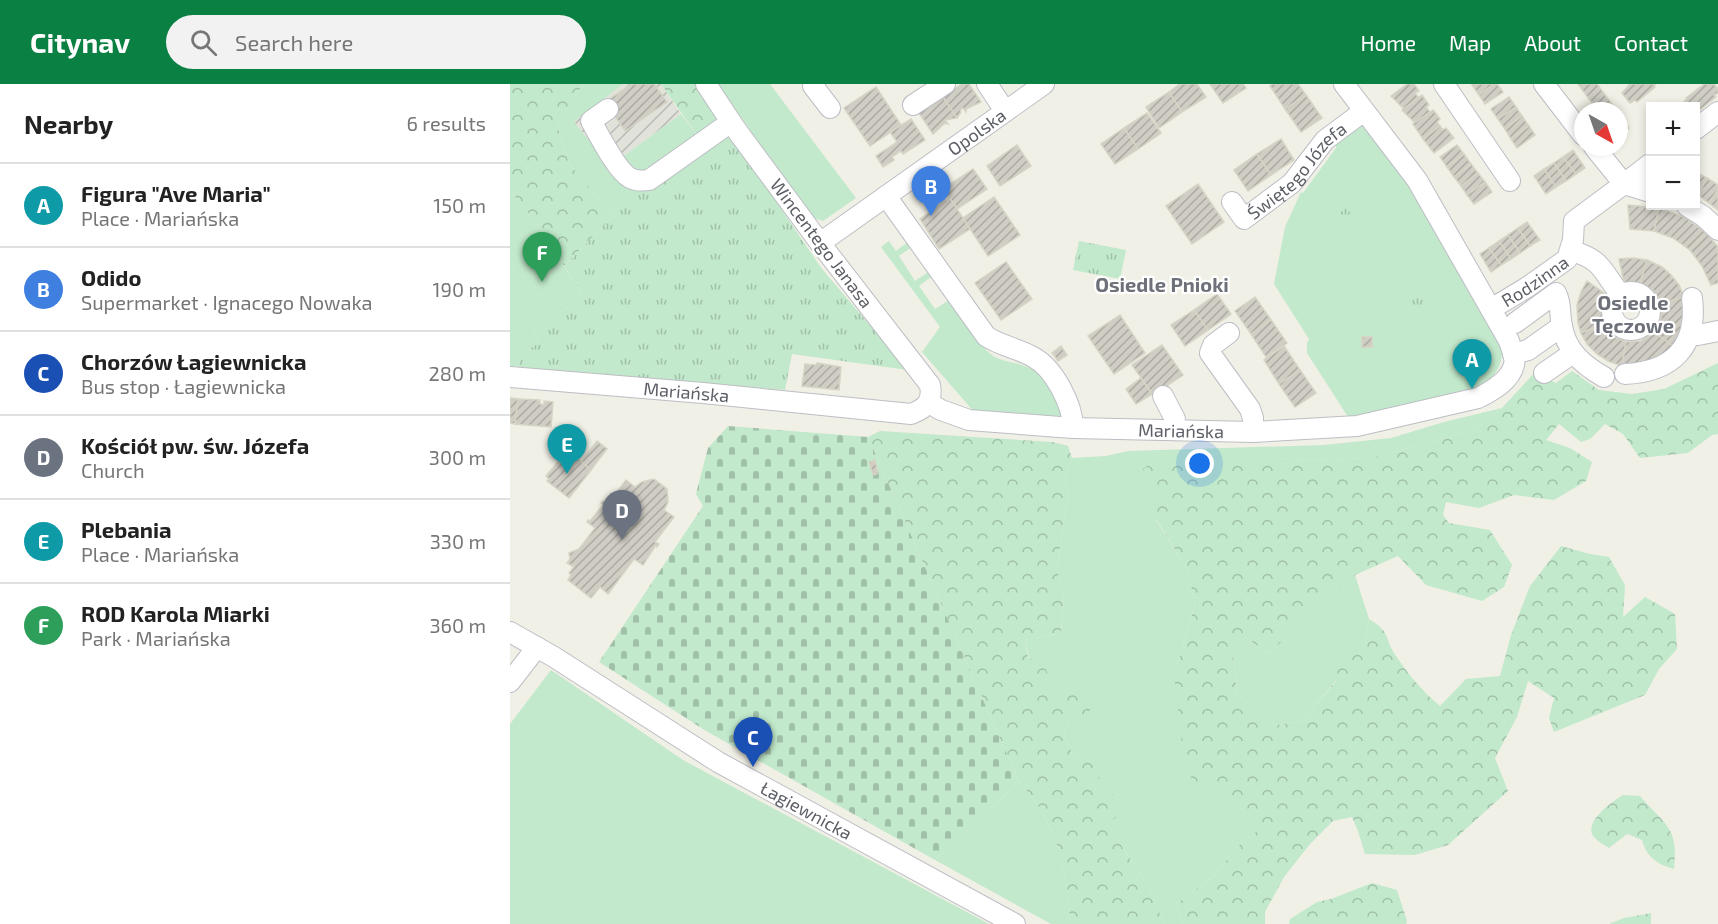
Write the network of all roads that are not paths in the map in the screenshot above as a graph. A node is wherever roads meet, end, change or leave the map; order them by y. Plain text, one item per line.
1 (706, 84) edge
2 (815, 84) edge
3 (945, 84) edge
4 (987, 84) edge
5 (1044, 84) edge
6 (1344, 84) edge
7 (1444, 84) edge
8 (1544, 84) edge
9 (913, 105) dead end
10 (830, 108) dead end
11 (608, 109) dead end
12 (1005, 111) junction
13 (1364, 111) junction
14 (1716, 116) edge
15 (731, 122) junction
16 (1574, 123) edge
17 (1700, 126) edge
18 (1599, 156) edge
19 (1646, 167) edge
20 (1510, 182) dead end
21 (1618, 189) junction
22 (1646, 192) edge
23 (886, 196) junction
24 (1232, 202) dead end
25 (1693, 210) edge
26 (1718, 230) edge
27 (820, 243) junction
28 (1571, 251) junction
29 (1621, 295) dead end
30 (1692, 298) dead end
31 (1491, 309) junction
32 (1718, 314) edge
33 (1515, 323) dead end
34 (1562, 326) junction
35 (1718, 330) edge
36 (1229, 333) dead end
37 (1691, 334) junction
38 (1573, 352) junction
39 (1513, 354) junction
40 (1544, 373) dead end
41 (1625, 374) dead end
42 (510, 377) edge
43 (1604, 377) dead end
44 (1163, 396) dead end
45 (929, 403) junction
46 (1073, 428) junction
47 (1173, 430) junction
48 (1253, 432) junction
49 (510, 632) edge
50 (537, 647) junction
51 (510, 682) edge
52 (1015, 924) edge

1 - 15 street, Wincentego Janasa
2 - 10 street
3 - 9 street
4 - 12 street
5 - 12 street, Opolska
6 - 13 street
7 - 20 street
8 - 16 street
11 - 15 street
12 - 23 street, Opolska
13 - 24 street, Świętego Józefa
13 - 31 street
14 - 17 street
15 - 27 street, Wincentego Janasa
18 - 21 street
19 - 21 street, Rodzinna
21 - 22 street
21 - 28 street, Rodzinna
23 - 27 street, Opolska
23 - 46 street
25 - 26 street
27 - 45 street, Wincentego Janasa
28 - 29 street
28 - 31 street, Rodzinna
30 - 37 street
31 - 39 street
32 - 35 street
33 - 34 street
34 - 38 street
34 - 39 street
35 - 37 street
36 - 48 street
37 - 41 street
38 - 40 street
38 - 43 street
39 - 48 street, Mariańska
42 - 45 street, Mariańska
44 - 47 street
45 - 46 street, Mariańska
46 - 47 street, Mariańska
47 - 48 street, Mariańska
49 - 50 street, Łagiewnicka
50 - 51 street
50 - 52 street, Łagiewnicka

